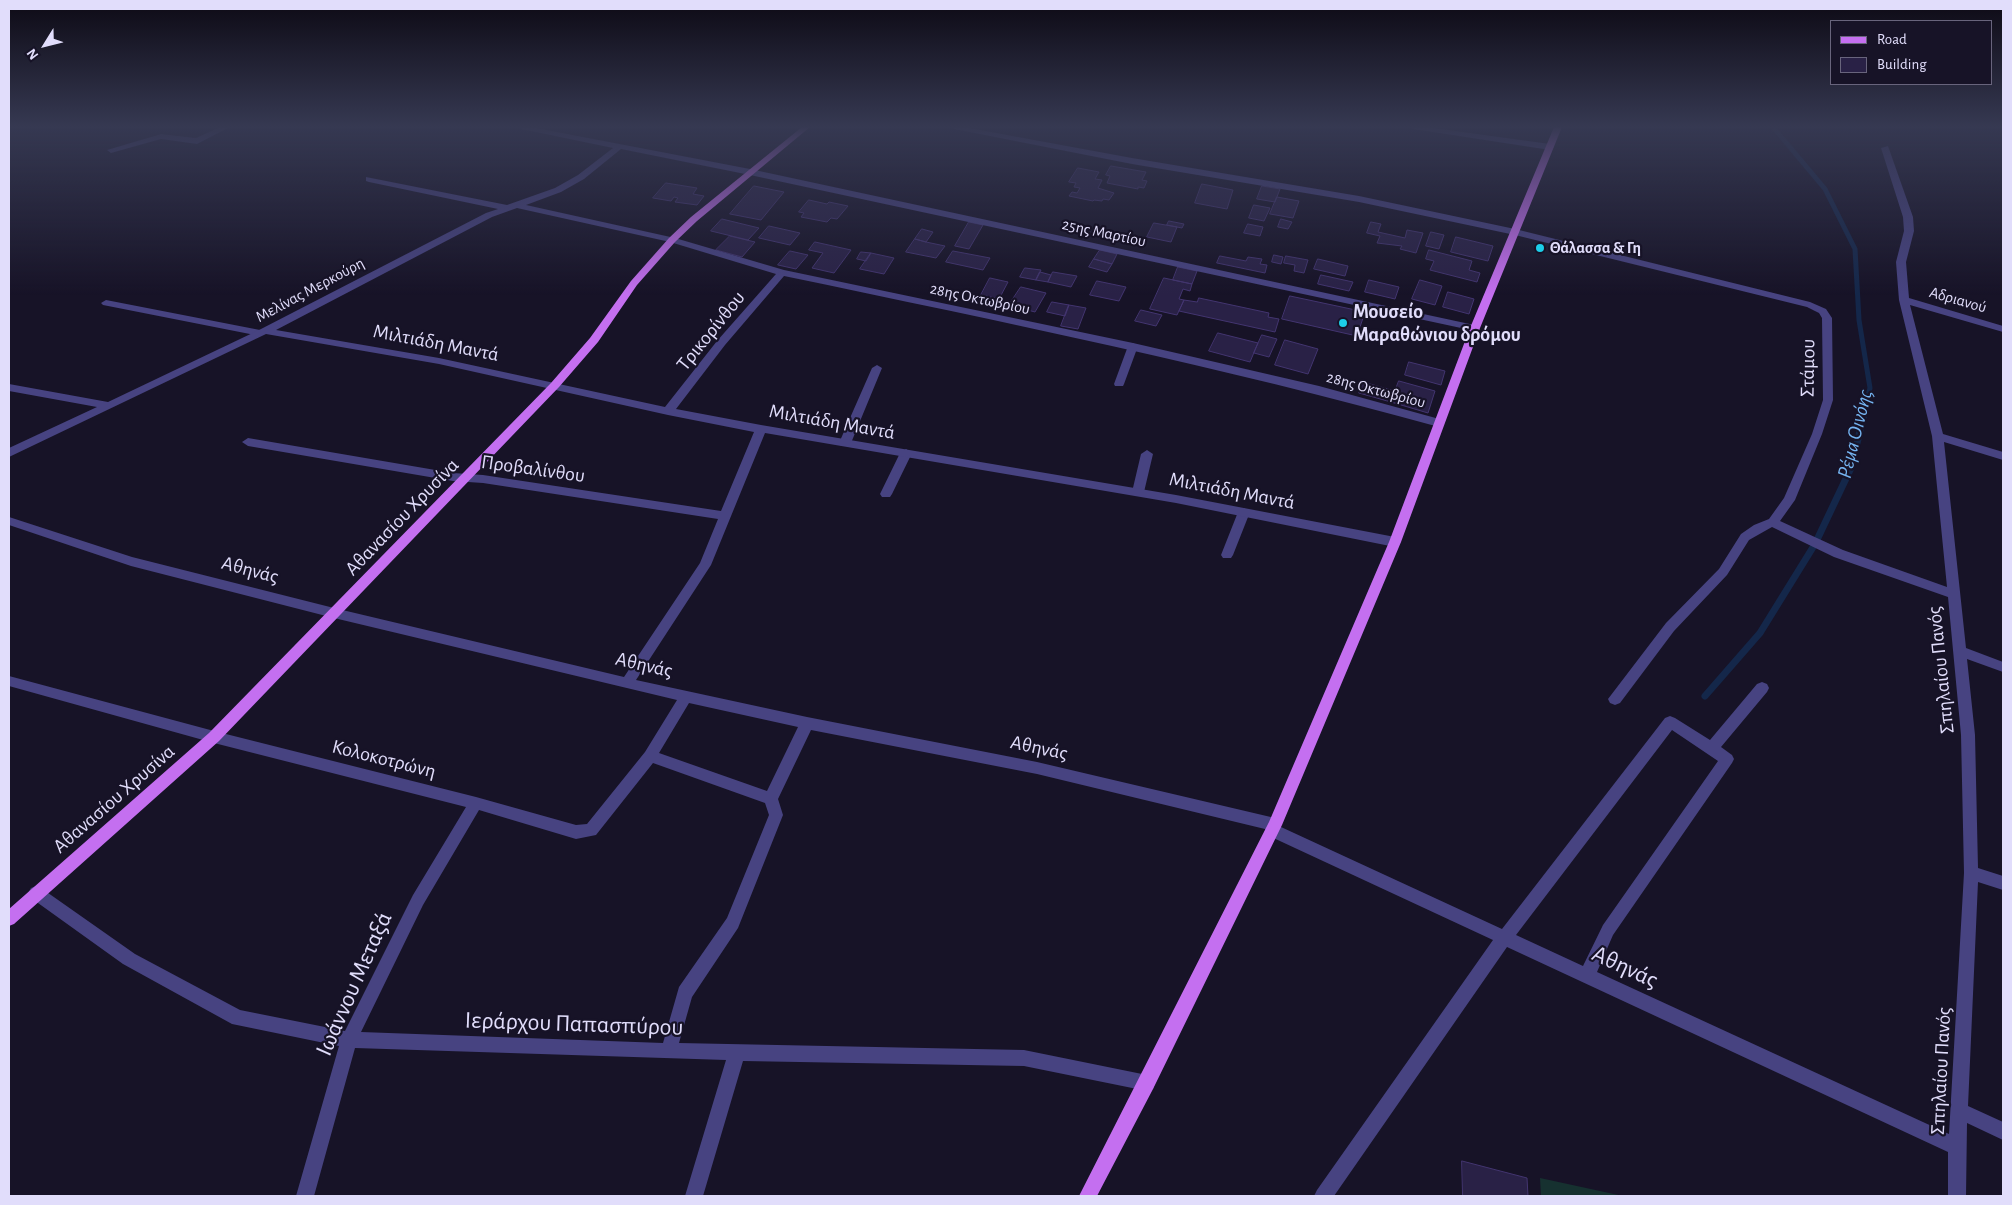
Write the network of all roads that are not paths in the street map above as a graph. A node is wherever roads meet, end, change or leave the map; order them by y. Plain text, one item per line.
1 (391, 183) edge
2 (569, 183) edge
3 (737, 183) edge
4 (802, 183) edge
5 (1265, 183) edge
6 (1535, 183) edge
7 (1897, 183) edge
8 (511, 206) junction
9 (1515, 232) junction
10 (672, 240) junction
11 (782, 273) junction
12 (1904, 300) junction
13 (106, 303) dead end
14 (1476, 328) junction
15 (2003, 329) edge
16 (262, 332) junction
17 (1133, 346) junction
18 (878, 368) dead end
19 (1119, 384) dead end
20 (555, 385) junction
21 (9, 387) edge
22 (108, 405) junction
23 (668, 411) junction
24 (1439, 422) junction
25 (761, 428) junction
26 (1938, 436) junction
27 (248, 442) dead end
28 (845, 443) junction
29 (9, 453) edge
30 (906, 453) junction
31 (1147, 454) dead end
32 (2003, 456) edge
33 (465, 479) junction
34 (1138, 492) junction
35 (886, 494) dead end
36 (1244, 512) junction
37 (726, 516) junction
38 (9, 521) edge
39 (1773, 522) junction
40 (1395, 542) junction
41 (1227, 555) dead end
42 (1953, 594) junction
43 (334, 613) junction
44 (1959, 652) junction
45 (2003, 667) edge
46 (9, 681) edge
47 (627, 683) junction
48 (1762, 688) dead end
49 (686, 697) junction
50 (1615, 699) dead end
51 (807, 723) junction
52 (214, 737) junction
53 (1711, 748) junction
54 (650, 756) junction
55 (771, 799) junction
56 (476, 803) junction
57 (1274, 827) junction
58 (1971, 873) junction
59 (2003, 883) edge
60 (36, 893) junction
61 (9, 919) edge
62 (1504, 938) junction
63 (1587, 976) junction
64 (349, 1040) junction
65 (669, 1051) junction
66 (737, 1052) junction
67 (1147, 1083) junction
68 (1959, 1111) junction
69 (2003, 1131) edge
70 (1957, 1147) junction
71 (305, 1196) edge
72 (694, 1196) edge
73 (1088, 1196) edge
74 (1323, 1196) edge
75 (1957, 1196) edge

1 - 8 street, 28ης Οκτωβρίου
2 - 8 street, Μελίνας Μερκούρη
3 - 10 main road, Αθανασίου Χρυσίνα
4 - 14 street, 25ης Μαρτίου
5 - 9 street
6 - 9 main road
7 - 12 street, Σπηλαίου Πανός
8 - 10 street, 28ης Οκτωβρίου
8 - 16 street, Μελίνας Μερκούρη
9 - 14 main road
9 - 39 street, Στάμου
10 - 11 street, 28ης Οκτωβρίου
10 - 20 main road, Αθανασίου Χρυσίνα
11 - 17 street, 28ης Οκτωβρίου
11 - 23 street, Τρικορίνθου
12 - 15 street, Αδριανού
12 - 26 street, Σπηλαίου Πανός
13 - 16 street, Μιλτιάδη Μαντά
14 - 24 main road
16 - 20 street, Μιλτιάδη Μαντά
16 - 22 street, Μελίνας Μερκούρη
17 - 19 street
17 - 24 street, 28ης Οκτωβρίου
18 - 28 street
20 - 23 street, Μιλτιάδη Μαντά
20 - 33 main road, Αθανασίου Χρυσίνα
21 - 22 street
22 - 29 street, Μελίνας Μερκούρη
23 - 25 street, Μιλτιάδη Μαντά
24 - 40 main road
25 - 28 street, Μιλτιάδη Μαντά
25 - 37 street
26 - 32 street
26 - 42 street, Σπηλαίου Πανός
27 - 33 street, Προβαλίνθου
28 - 30 street, Μιλτιάδη Μαντά
30 - 34 street, Μιλτιάδη Μαντά
30 - 35 street
31 - 34 street
33 - 37 street, Προβαλίνθου
33 - 43 main road, Αθανασίου Χρυσίνα
34 - 36 street, Μιλτιάδη Μαντά
36 - 40 street, Μιλτιάδη Μαντά
36 - 41 street
37 - 47 street
38 - 43 street, Αθηνάς
39 - 42 street
39 - 50 street, Στάμου
40 - 57 main road
42 - 44 street, Σπηλαίου Πανός
43 - 47 street, Αθηνάς
43 - 52 main road, Αθανασίου Χρυσίνα
44 - 45 street
44 - 58 street, Σπηλαίου Πανός
46 - 52 street, Κολοκοτρώνη
47 - 49 street, Αθηνάς
48 - 53 street
49 - 51 street, Αθηνάς
49 - 54 street, Κολοκοτρώνη
51 - 55 street
51 - 57 street, Αθηνάς
52 - 56 street, Κολοκοτρώνη
52 - 60 main road, Αθανασίου Χρυσίνα
53 - 62 street
53 - 63 street
54 - 55 street
54 - 56 street, Κολοκοτρώνη
55 - 65 street
56 - 64 street, Ιωάννου Μεταξά
57 - 62 street, Αθηνάς
57 - 67 main road
58 - 59 street
58 - 68 street, Σπηλαίου Πανός
60 - 61 main road, Αθανασίου Χρυσίνα
60 - 64 street, Ιεράρχου Παπασπύρου
62 - 63 street, Αθηνάς
62 - 74 street
63 - 70 street, Αθηνάς
64 - 65 street, Ιεράρχου Παπασπύρου
64 - 71 street, Ιωάννου Μεταξά
65 - 66 street, Ιεράρχου Παπασπύρου
66 - 67 street, Ιεράρχου Παπασπύρου
66 - 72 street
67 - 73 main road
68 - 69 street
68 - 70 street, Σπηλαίου Πανός
70 - 75 street, Σπηλαίου Πανός

